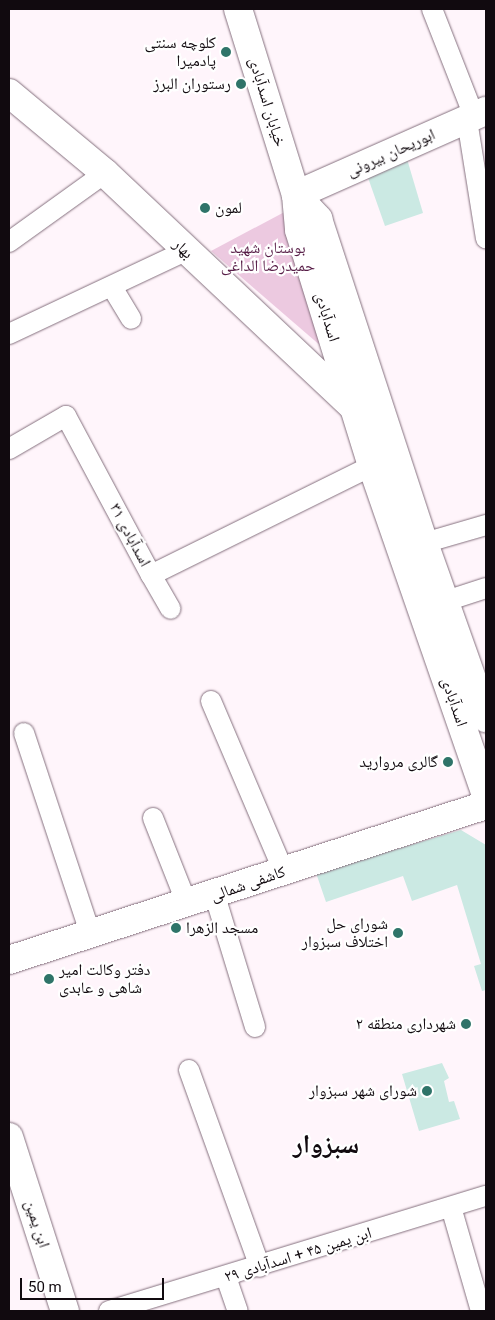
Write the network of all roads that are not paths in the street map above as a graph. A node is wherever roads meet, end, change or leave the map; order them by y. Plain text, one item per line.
1 (238, 9) edge
2 (432, 9) edge
3 (9, 93) edge
4 (476, 115) edge
5 (105, 173) junction
6 (296, 196) junction
7 (486, 238) edge
8 (9, 242) edge
9 (185, 251) junction
10 (112, 287) junction
11 (131, 319) dead end
12 (9, 334) edge
13 (354, 408) junction
14 (9, 449) edge
15 (372, 466) junction
16 (486, 525) edge
17 (424, 543) junction
18 (152, 575) junction
19 (486, 588) edge
20 (446, 601) junction
21 (171, 609) dead end
22 (211, 701) dead end
23 (486, 718) edge
24 (24, 733) dead end
25 (486, 796) edge
26 (486, 805) edge
27 (153, 818) dead end
28 (284, 872) junction
29 (215, 896) junction
30 (187, 904) junction
31 (91, 936) junction
32 (9, 960) edge
33 (255, 1027) dead end
34 (189, 1070) dead end
35 (9, 1137) edge
36 (486, 1196) edge
37 (451, 1207) junction
38 (260, 1267) junction
39 (226, 1277) junction
40 (65, 1311) edge
41 (109, 1311) edge
42 (238, 1311) edge
43 (481, 1311) edge

1 - 6 main road, خیابان اسدآبادی
2 - 4 street
3 - 5 main road, بهار
4 - 6 main road, ابوریحان بیرونی
4 - 7 street
5 - 8 street
5 - 9 main road, بهار
6 - 13 main road, اسدآبادی
6 - 17 main road, اسدآبادی
9 - 10 street
9 - 13 main road, بهار
10 - 11 street
10 - 12 street
13 - 15 main road, اسدآبادی
14 - 18 street, اسدآبادی ۳۱
15 - 18 street, اسدآبادی ۳۱
15 - 25 main road, اسدآبادی
16 - 17 street
17 - 20 main road, اسدآبادی
18 - 21 street
19 - 20 street
20 - 23 main road, اسدآبادی
22 - 28 street
24 - 31 street
26 - 28 main road, کاشفی شمالی
27 - 30 street
28 - 29 main road, کاشفی شمالی
29 - 30 main road, کاشفی شمالی
29 - 33 street
30 - 31 main road, کاشفی شمالی
31 - 32 main road, کاشفی شمالی
34 - 38 street
35 - 40 main road, ابن یمین
36 - 37 street, ابن یمین ۴۵ + اسدآبادی ۲۹
37 - 38 street, ابن یمین ۴۵ + اسدآبادی ۲۹
37 - 43 street
38 - 39 street, ابن یمین ۴۵ + اسدآبادی ۲۹
39 - 41 street, ابن یمین ۴۵ + اسدآبادی ۲۹
39 - 42 street

